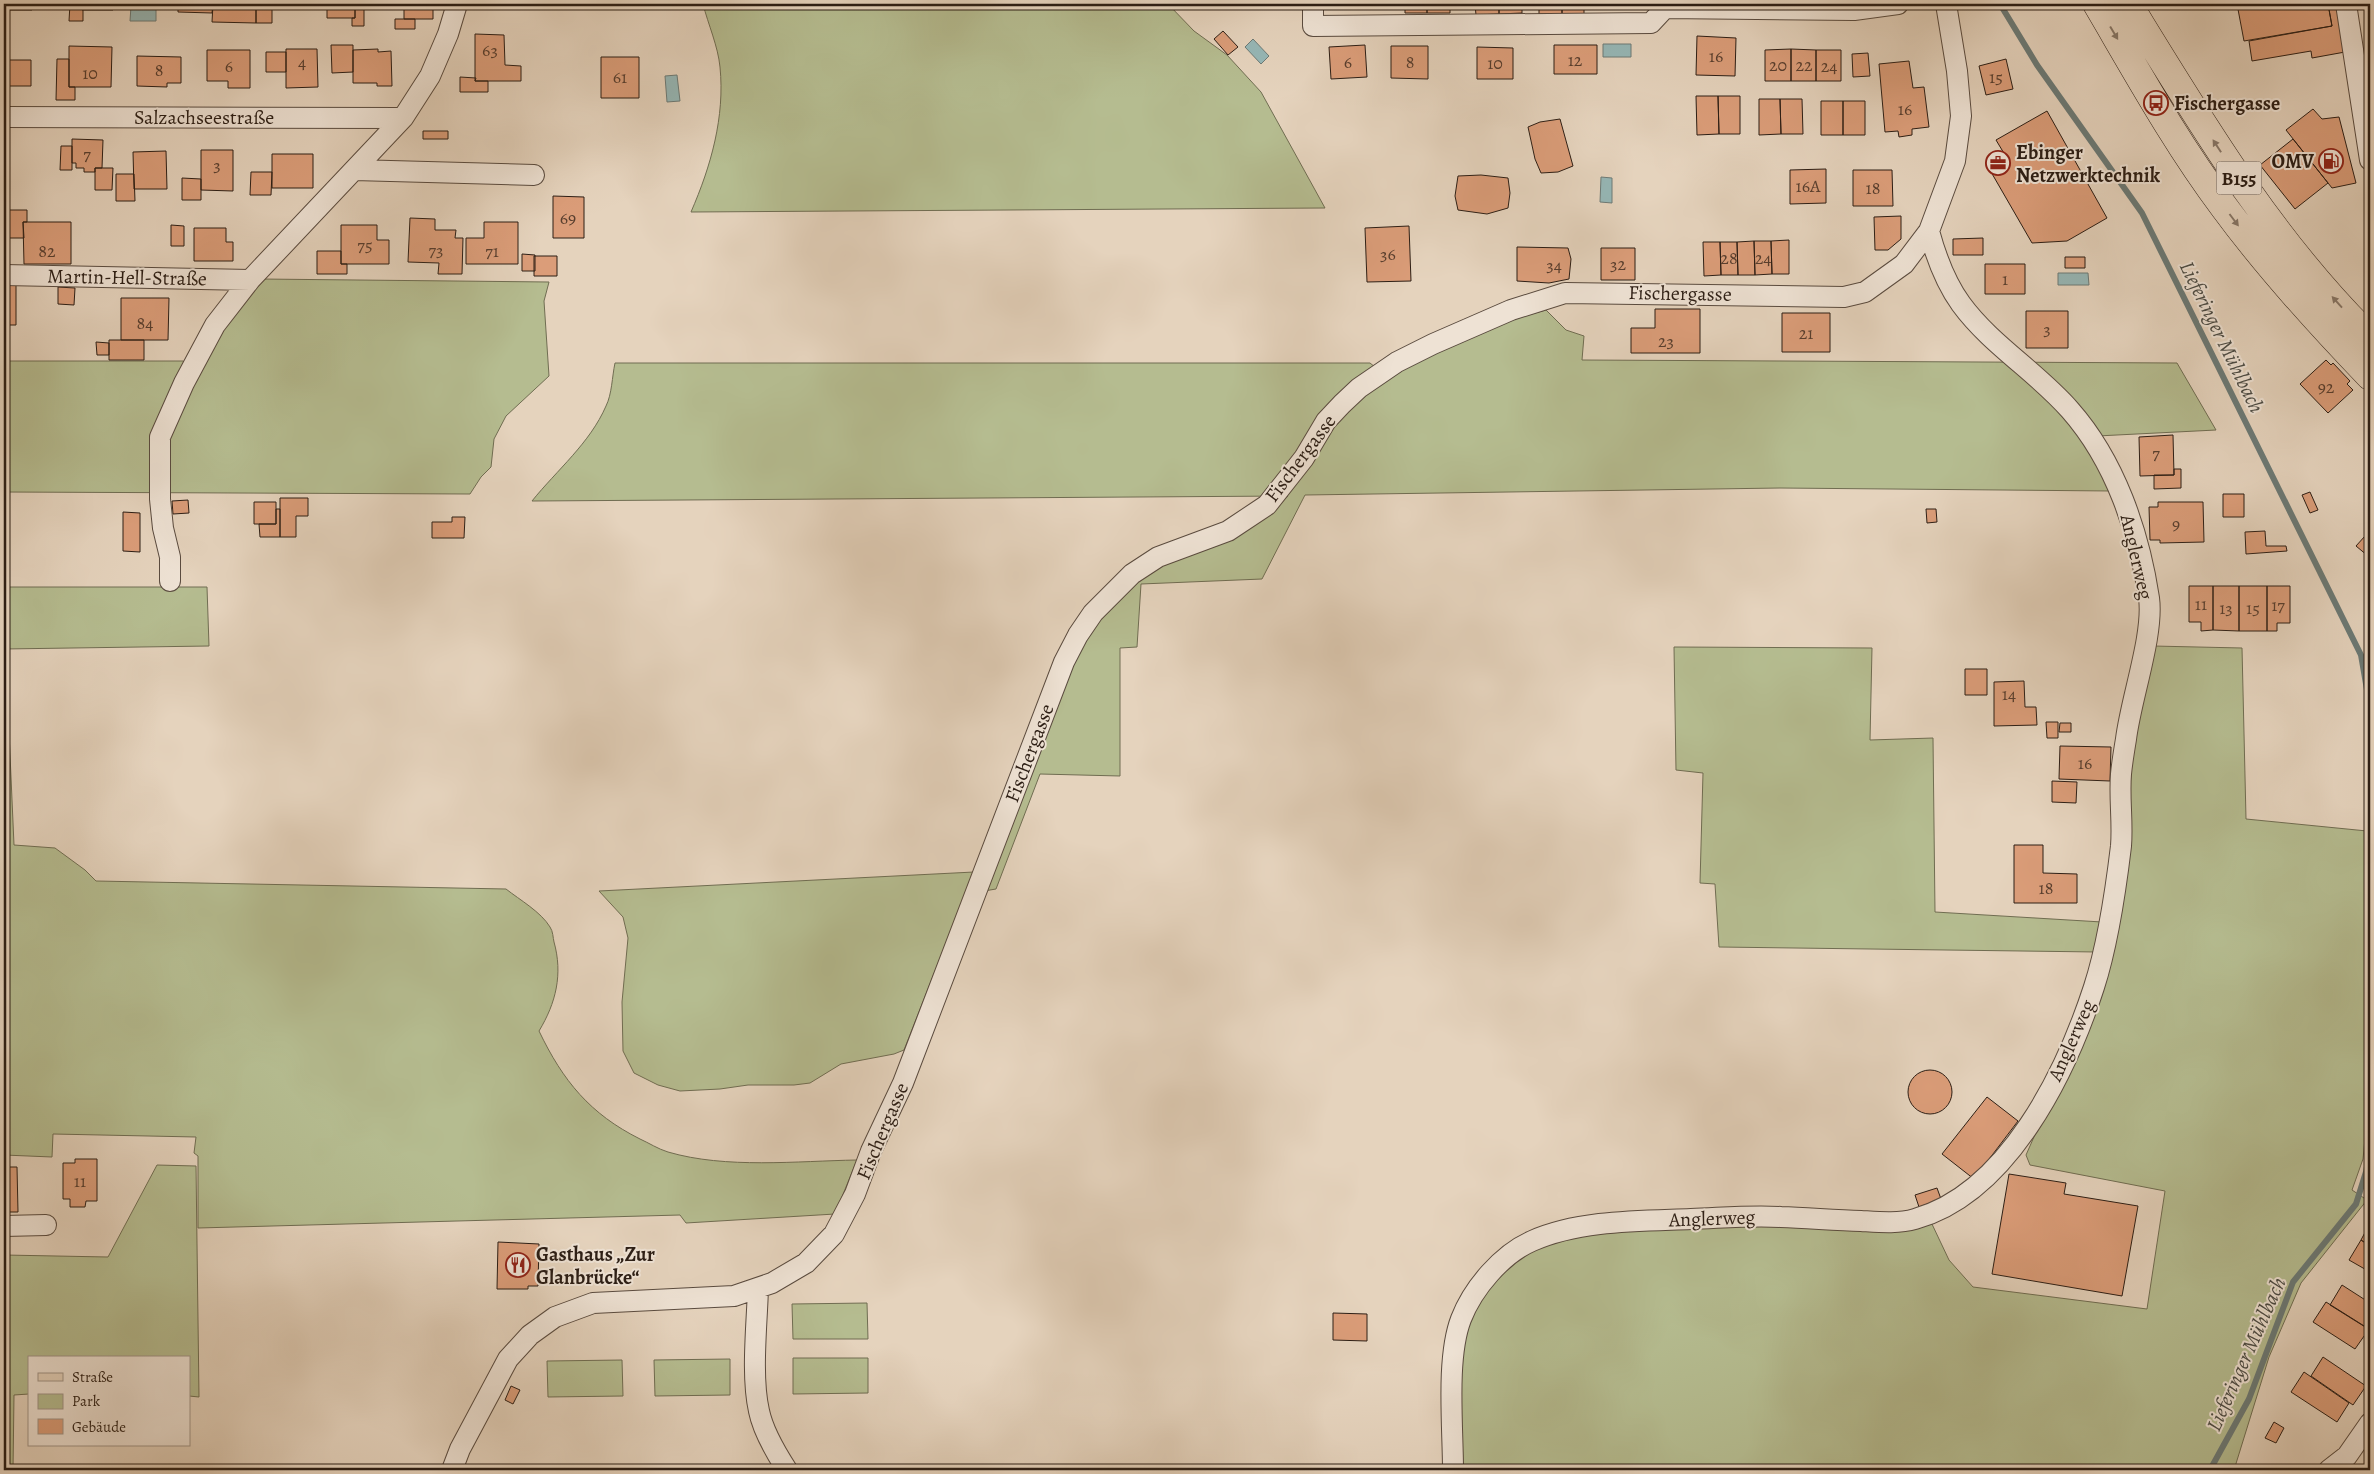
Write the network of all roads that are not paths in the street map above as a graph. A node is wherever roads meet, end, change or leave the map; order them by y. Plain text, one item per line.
1 (457, 4) edge
2 (1313, 4) edge
3 (1898, 4) edge
4 (1946, 4) edge
5 (2096, 4) edge
6 (2128, 4) edge
7 (2346, 4) edge
8 (4, 117) edge
9 (404, 118) junction
10 (2370, 160) edge
11 (354, 170) junction
12 (534, 176) dead end
13 (1929, 231) junction
14 (4, 275) edge
15 (250, 280) junction
16 (2370, 338) edge
17 (2370, 376) edge
18 (170, 581) dead end
19 (46, 1225) dead end
20 (4, 1226) edge
21 (758, 1288) junction
22 (2370, 1423) edge
23 (452, 1470) edge
24 (787, 1470) edge
25 (1452, 1470) edge
26 (2330, 1470) edge

1 - 9 street, Martin-Hell-Straße
2 - 3 street
4 - 13 street, Fischergasse
5 -> 17 main road, B155
16 -> 6 main road, B155
7 - 10 street
8 - 9 street, Salzachseestraße
9 - 11 street, Martin-Hell-Straße
11 - 12 street
11 - 15 street, Martin-Hell-Straße
13 - 21 street, Fischergasse
13 - 25 street, Anglerweg
14 - 15 street, Martin-Hell-Straße
15 - 18 street, Martin-Hell-Straße
19 - 20 street
21 - 23 street, Fischergasse
21 - 24 street
22 - 26 street

